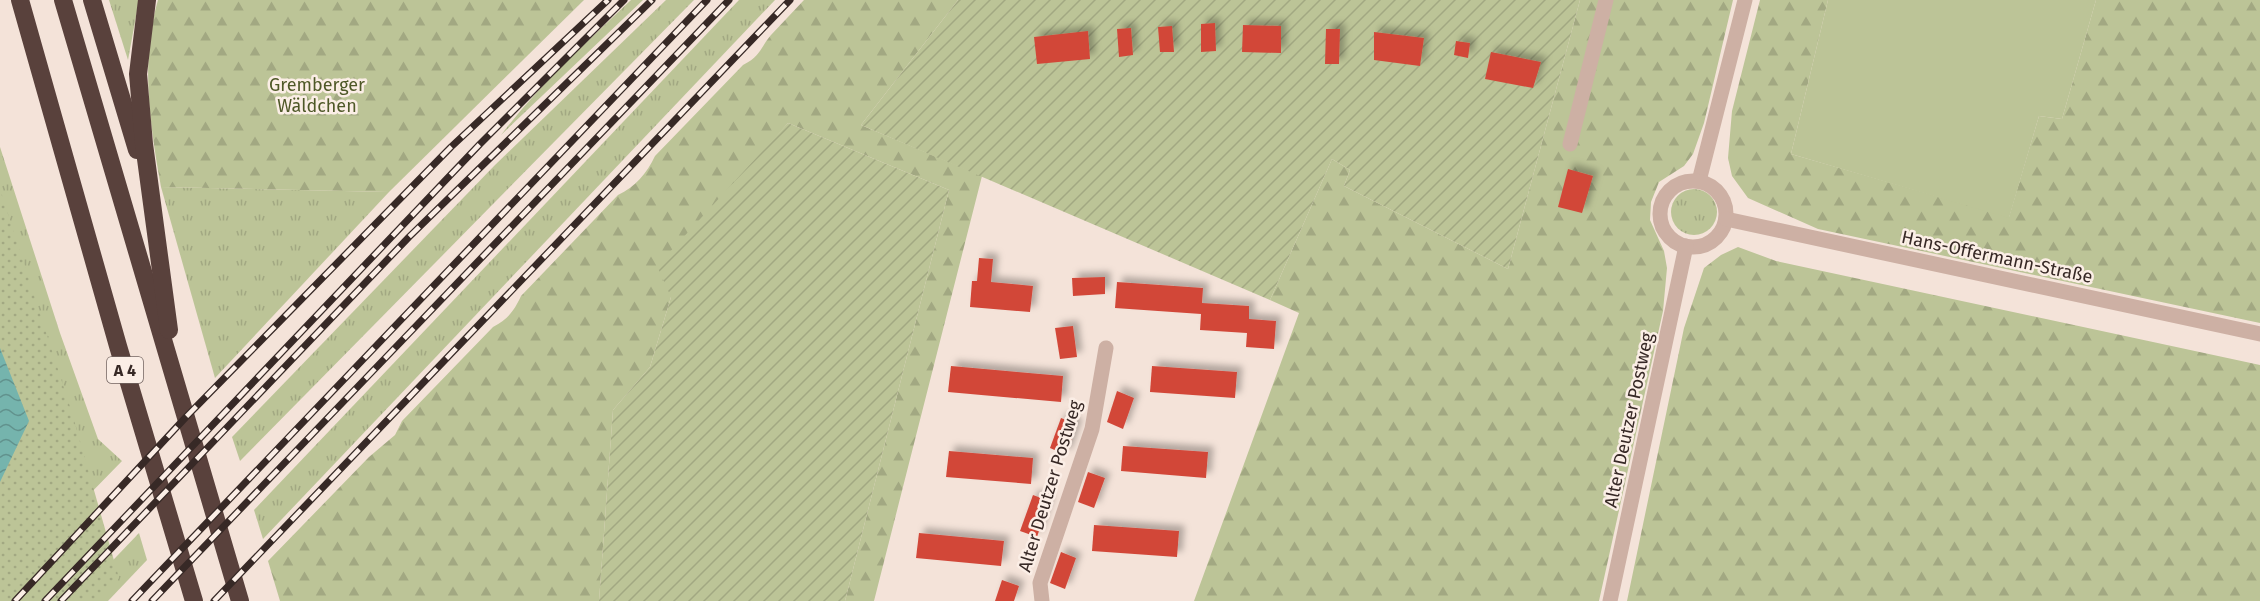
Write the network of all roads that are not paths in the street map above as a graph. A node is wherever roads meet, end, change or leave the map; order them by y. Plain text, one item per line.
1 (7, 0) edge
2 (20, 0) edge
3 (63, 0) edge
4 (92, 0) edge
5 (147, 0) edge
6 (1606, 0) edge
7 (1745, 0) edge
8 (60, 137) junction
9 (1570, 144) dead end
10 (1700, 181) junction
11 (153, 203) junction
12 (1725, 219) junction
13 (1686, 246) junction
14 (2260, 334) edge
15 (1106, 348) dead end
16 (177, 386) junction
17 (194, 601) edge
18 (240, 601) edge
19 (1042, 601) edge
20 (1610, 601) edge

1 - 8 highway, A 4
2 - 8 highway, A 4
3 - 16 highway, A 4
4 - 11 highway
5 - 11 highway
6 - 9 street
7 - 10 street
8 - 17 highway, A 4
10 - 12 street
10 - 13 street
11 - 16 highway
12 - 13 street
12 - 14 street, Hans-Offermann-Straße
13 - 20 street, Alter Deutzer Postweg
15 - 19 street, Alter Deutzer Postweg
16 - 18 highway, A 4

